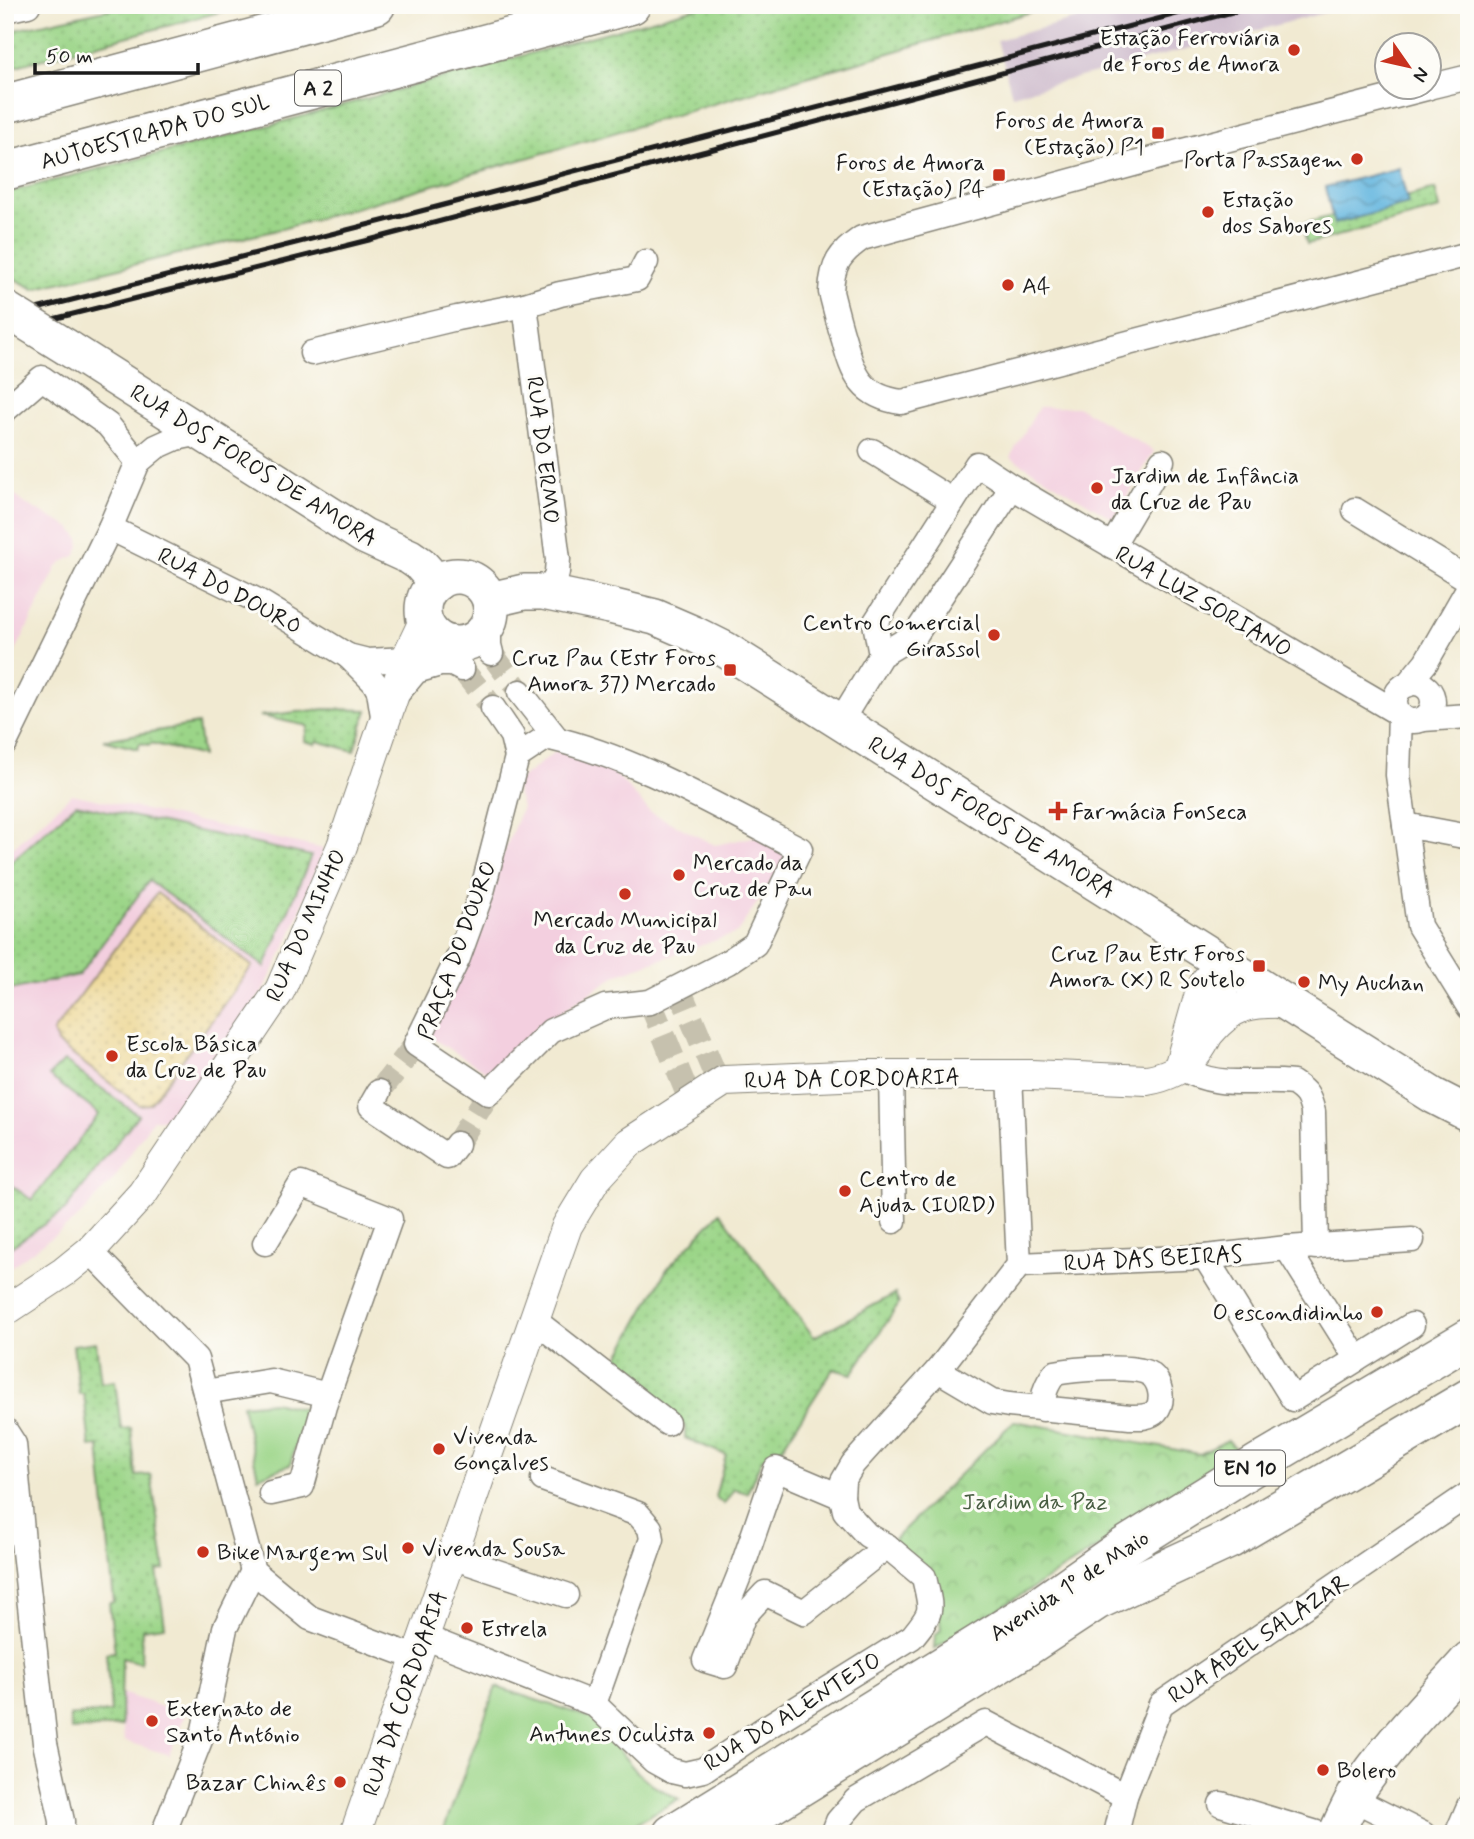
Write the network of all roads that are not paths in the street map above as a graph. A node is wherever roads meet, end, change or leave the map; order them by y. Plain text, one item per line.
1 (28, 5) edge
2 (376, 5) edge
3 (631, 5) edge
4 (5, 10) edge
5 (1469, 77) edge
6 (1442, 84) edge
7 (1372, 101) edge
8 (5, 104) edge
9 (5, 171) edge
10 (1469, 254) edge
11 (646, 262) dead end
12 (525, 305) junction
13 (5, 309) edge
14 (312, 354) dead end
15 (5, 410) edge
16 (201, 433) junction
17 (872, 451) dead end
18 (1161, 461) dead end
19 (138, 462) junction
20 (1012, 487) junction
21 (953, 501) junction
22 (1355, 510) dead end
23 (110, 528) junction
24 (1112, 546) junction
25 (1469, 580) edge
26 (437, 583) junction
27 (1469, 587) edge
28 (551, 594) junction
29 (490, 625) junction
30 (444, 643) junction
31 (881, 655) junction
32 (348, 656) junction
33 (411, 665) junction
34 (1422, 690) junction
35 (520, 692) tunnel mouth
36 (493, 708) tunnel mouth
37 (1469, 708) edge
38 (389, 710) junction
39 (1469, 716) edge
40 (1410, 717) junction
41 (840, 722) junction
42 (557, 739) junction
43 (5, 743) edge
44 (517, 757) junction
45 (1405, 825) junction
46 (1469, 837) edge
47 (1222, 963) junction
48 (1286, 1003) junction
49 (1469, 1007) edge
50 (1210, 1032) junction
51 (1179, 1068) junction
52 (891, 1075) junction
53 (1010, 1075) junction
54 (379, 1093) dead end
55 (1469, 1114) edge
56 (457, 1144) dead end
57 (894, 1221) dead end
58 (1412, 1240) dead end
59 (265, 1243) dead end
60 (1316, 1247) junction
61 (1287, 1248) junction
62 (90, 1251) junction
63 (1205, 1257) junction
64 (1020, 1265) junction
65 (5, 1311) edge
66 (534, 1320) junction
67 (1412, 1325) dead end
68 (1469, 1338) edge
69 (1469, 1354) edge
70 (1357, 1359) junction
71 (938, 1370) junction
72 (1469, 1378) edge
73 (205, 1392) junction
74 (328, 1395) junction
75 (1469, 1398) edge
76 (1043, 1409) dead end
77 (667, 1423) dead end
78 (5, 1430) edge
79 (543, 1479) dead end
80 (271, 1493) dead end
81 (1469, 1494) edge
82 (842, 1497) junction
83 (887, 1546) junction
84 (452, 1556) junction
85 (253, 1571) junction
86 (566, 1595) dead end
87 (1096, 1601) junction
88 (1041, 1605) junction
89 (420, 1647) junction
90 (1469, 1659) edge
91 (594, 1704) junction
92 (1125, 1796) junction
93 (1353, 1799) junction
94 (1221, 1804) dead end
95 (1469, 1807) edge
96 (62, 1834) edge
97 (163, 1834) edge
98 (355, 1834) edge
99 (671, 1834) edge
100 (724, 1834) edge
101 (834, 1834) edge
102 (1116, 1834) edge
103 (1320, 1834) edge
104 (1336, 1834) edge
105 (1423, 1834) edge
106 (1457, 1834) edge

1 - 4 street
2 - 8 main road
3 - 9 main road, AUTOESTRADA DO SUL / A 2
5 - 6 street
7 - 10 street
11 - 12 street
12 - 14 street
12 - 28 street, RUA DO ERMO
13 - 16 main road, RUA DOS FOROS DE AMORA, bridge
15 - 19 street
16 - 19 street
16 - 26 main road, RUA DOS FOROS DE AMORA
17 - 21 street
18 - 24 street
19 - 23 street
20 - 21 street, RUA LUZ SORIANO
20 - 24 street, RUA LUZ SORIANO
20 - 31 street
21 - 31 street, RUA LUZ SORIANO
22 - 25 street
23 - 32 street, RUA DO DOURO
23 - 43 street
24 - 40 street, RUA LUZ SORIANO
26 - 29 main road
26 - 30 main road
27 - 34 street
28 - 29 main road, RUA DOS FOROS DE AMORA
28 - 41 main road, RUA DOS FOROS DE AMORA
29 - 30 main road
30 - 33 street, RUA DO MINHO
30 - 33 street
31 - 41 street
32 - 33 street
32 - 38 street
33 - 38 street, RUA DO MINHO
34 - 37 street
34 - 40 street
34 - 40 street
35 - 42 street
36 - 44 street
38 - 62 street, RUA DO MINHO
39 - 40 street
40 - 45 street
41 - 47 main road, RUA DOS FOROS DE AMORA
42 - 44 street
42 - 44 street, PRAÇA DO DOURO
45 - 46 street
45 - 49 street
47 - 48 main road, RUA DOS FOROS DE AMORA
47 - 50 street
47 - 51 street
48 - 50 street
48 - 55 main road, RUA DOS FOROS DE AMORA
50 - 51 street
51 - 53 street, RUA DA CORDOARIA
51 - 60 street
52 - 53 street, RUA DA CORDOARIA
52 - 57 street
52 - 66 street, RUA DA CORDOARIA
53 - 64 street
54 - 56 street
58 - 60 street, RUA DAS BEIRAS
59 - 74 street
60 - 61 street, RUA DAS BEIRAS
61 - 63 street, RUA DAS BEIRAS
61 - 70 street
62 - 65 street, RUA DO MINHO
62 - 73 street
63 - 64 street, RUA DAS BEIRAS
63 - 70 street
64 - 71 street
66 - 77 street
66 - 84 street, RUA DA CORDOARIA
67 - 70 street
68 - 88 main road, Avenida 1º de Maio / EN 10
69 - 88 main road, EN 10
71 - 76 street
71 - 82 street
72 - 87 main road, EN 10
73 - 74 street
73 - 85 street
74 - 80 street
75 - 87 main road, Avenida 1º de Maio / EN 10
78 - 96 street
79 - 91 street
81 - 92 street, RUA ABEL SALAZAR
82 - 83 street, RUA DO ALENTEJO
82 - 83 street
83 - 91 street, RUA DO ALENTEJO
84 - 86 street
84 - 89 street, RUA DA CORDOARIA
85 - 89 street, RUA DO ALENTEJO
85 - 97 street
87 - 100 main road, Avenida 1º de Maio / EN 10
88 - 99 main road, Avenida 1º de Maio / EN 10
89 - 91 street, RUA DO ALENTEJO
89 - 98 street, RUA DA CORDOARIA
90 - 93 main road
92 - 101 street
92 - 102 street, RUA ABEL SALAZAR
93 - 104 main road
93 - 105 street
94 - 103 street
95 - 106 street

